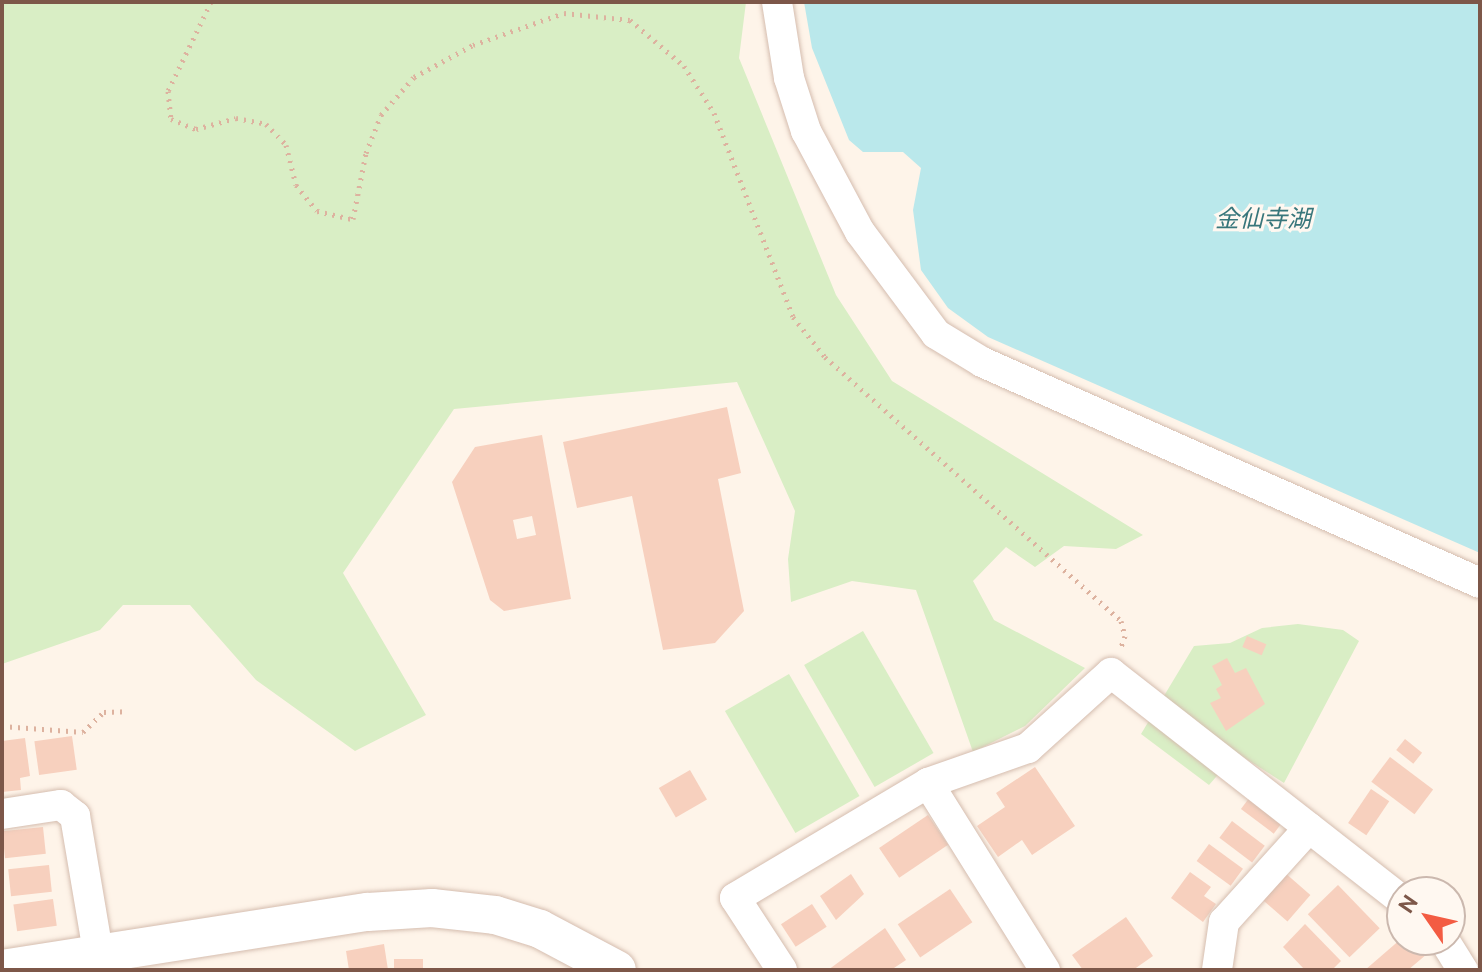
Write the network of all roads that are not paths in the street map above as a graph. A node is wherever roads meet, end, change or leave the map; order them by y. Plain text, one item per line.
1 (777, 2) edge
2 (1480, 583) edge
3 (928, 783) junction
4 (2, 814) edge
5 (1309, 828) junction
6 (1386, 888) edge
7 (99, 962) edge
8 (2, 969) edge
9 (617, 970) edge
10 (782, 970) edge
11 (1045, 970) edge
12 (1217, 970) edge

1 - 2 street
3 - 5 street
3 - 10 street
3 - 11 street
4 - 7 street
5 - 6 street
5 - 12 street
7 - 8 street
7 - 9 street

